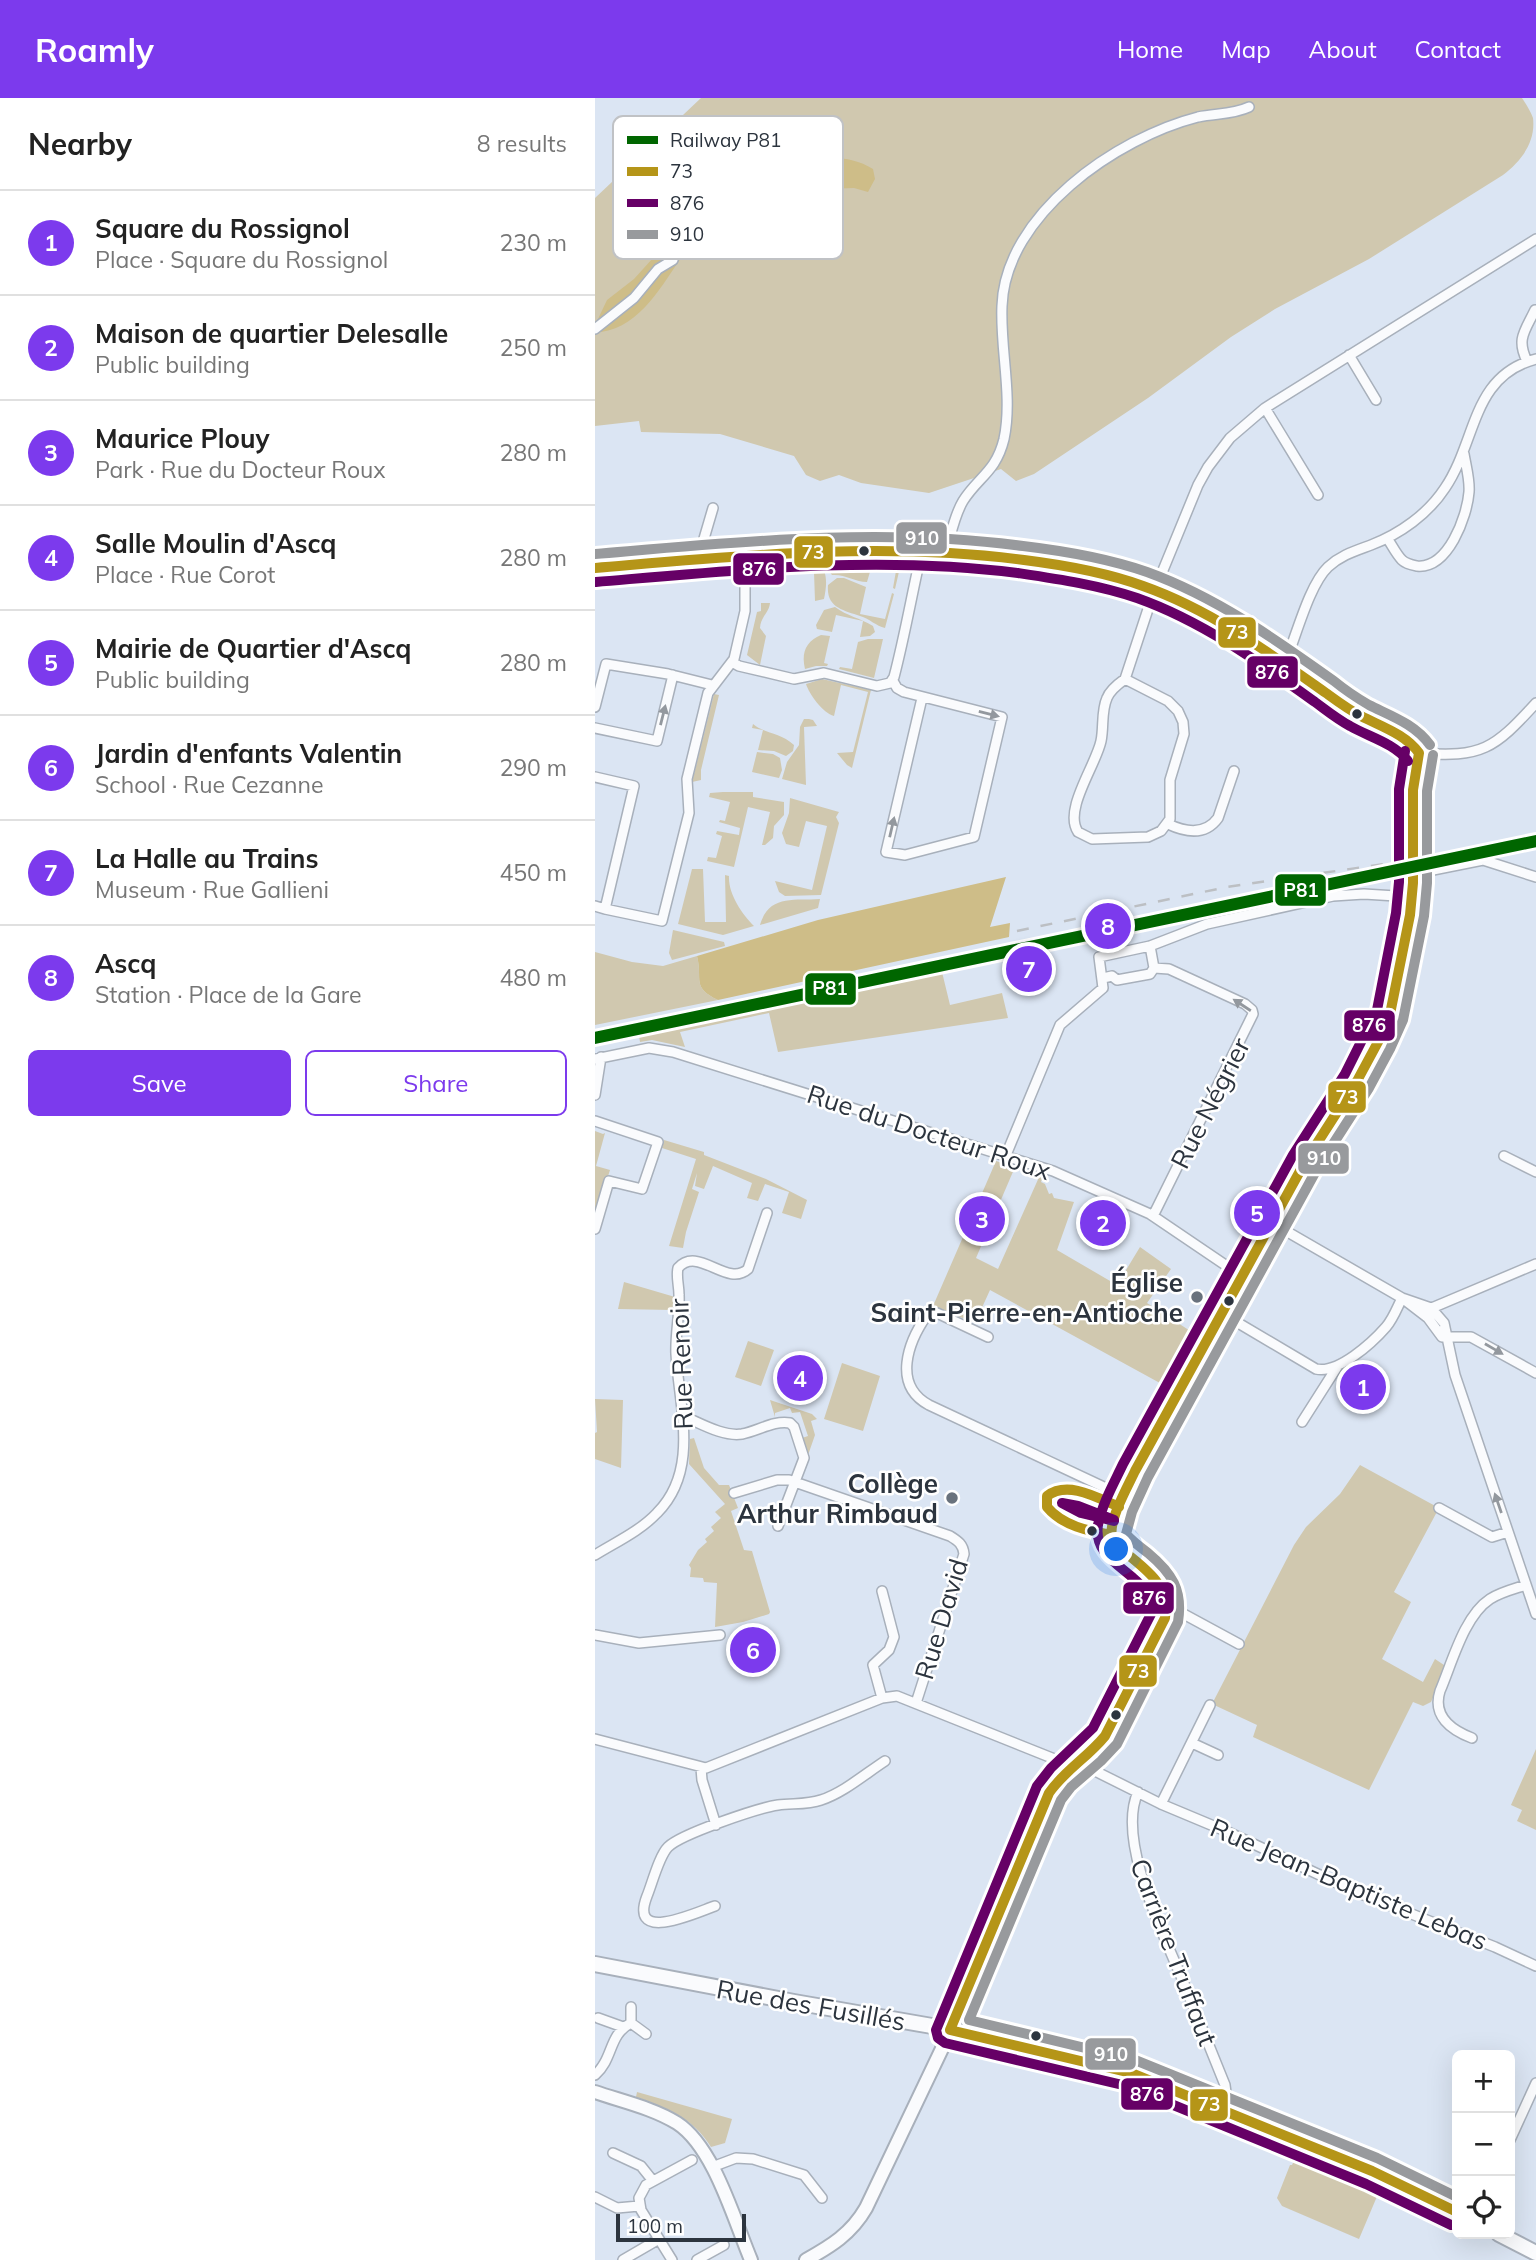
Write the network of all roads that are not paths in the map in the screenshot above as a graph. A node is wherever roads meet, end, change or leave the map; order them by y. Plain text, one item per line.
1 (1249, 107) dead end
2 (1536, 239) edge
3 (673, 260) dead end
4 (1535, 310) edge
5 (595, 328) edge
6 (1349, 355) junction
7 (1532, 360) edge
8 (1376, 400) dead end
9 (1265, 408) junction
10 (1464, 453) junction
11 (1318, 495) dead end
12 (713, 508) dead end
13 (1387, 538) junction
14 (922, 550) junction
15 (946, 551) junction
16 (745, 556) junction
17 (698, 559) junction
18 (595, 568) edge
19 (1155, 590) junction
20 (732, 662) junction
21 (1285, 663) junction
22 (673, 675) junction
23 (1125, 679) junction
24 (893, 681) junction
25 (712, 685) junction
26 (922, 698) junction
27 (1536, 703) edge
28 (595, 707) edge
29 (595, 727) edge
30 (1419, 754) junction
31 (1234, 771) dead end
32 (595, 777) edge
33 (1168, 824) junction
34 (1413, 874) junction
35 (1536, 877) edge
36 (1412, 897) junction
37 (595, 906) edge
38 (605, 909) junction
39 (1150, 946) junction
40 (1154, 968) junction
41 (1103, 978) junction
42 (598, 1058) edge
43 (595, 1095) edge
44 (595, 1121) edge
45 (1006, 1155) junction
46 (1504, 1156) dead end
47 (1536, 1172) edge
48 (767, 1213) dead end
49 (1153, 1216) junction
50 (1272, 1223) junction
51 (595, 1229) edge
52 (1536, 1264) edge
53 (1243, 1277) junction
54 (1400, 1302) junction
55 (1427, 1311) junction
56 (1223, 1314) junction
57 (988, 1337) dead end
58 (1448, 1337) junction
59 (1336, 1367) junction
60 (1536, 1373) edge
61 (683, 1416) junction
62 (1302, 1422) dead end
63 (796, 1481) junction
64 (734, 1493) dead end
65 (1123, 1496) junction
66 (1439, 1508) dead end
67 (778, 1526) dead end
68 (1508, 1532) junction
69 (595, 1555) edge
70 (1527, 1585) junction
71 (882, 1591) dead end
72 (1167, 1605) junction
73 (1536, 1614) edge
74 (595, 1635) edge
75 (720, 1635) dead end
76 (1239, 1644) dead end
77 (882, 1698) junction
78 (916, 1703) junction
79 (1210, 1705) dead end
80 (1472, 1738) dead end
81 (595, 1739) edge
82 (1192, 1743) junction
83 (1218, 1755) dead end
84 (1084, 1757) junction
85 (885, 1761) dead end
86 (1072, 1766) junction
87 (701, 1768) junction
88 (1138, 1792) junction
89 (1161, 1804) junction
90 (716, 1825) junction
91 (715, 1906) dead end
92 (595, 1957) edge
93 (595, 1964) edge
94 (1536, 1966) edge
95 (631, 2007) dead end
96 (598, 2018) dead end
97 (627, 2025) junction
98 (952, 2026) junction
99 (646, 2034) dead end
100 (595, 2075) edge
101 (1536, 2083) edge
102 (595, 2092) edge
103 (1224, 2107) junction
104 (1515, 2129) edge
105 (613, 2153) dead end
106 (692, 2160) dead end
107 (712, 2168) junction
108 (653, 2181) junction
109 (595, 2197) edge
110 (822, 2198) dead end
111 (1452, 2202) edge
112 (639, 2206) junction
113 (1452, 2210) edge
114 (1515, 2234) edge
115 (659, 2239) junction
116 (1509, 2239) edge
117 (724, 2245) dead end
118 (1536, 2245) edge
119 (1536, 2253) edge
120 (623, 2260) edge
121 (672, 2260) edge
122 (697, 2260) edge
123 (751, 2260) edge
124 (806, 2260) edge

1 - 15 street
2 - 6 street
3 - 5 street
4 - 7 street
6 - 8 street
6 - 9 street
7 - 10 street
9 - 11 street
9 - 19 street
10 - 13 street
10 - 13 street
12 - 17 street
13 - 21 street
14 - 15 street
14 - 16 street
14 - 24 street
15 - 19 street
16 - 17 street
16 - 20 street
17 - 18 street
19 - 21 street
19 - 23 street
20 - 24 street
20 - 25 street
21 - 30 street
22 - 25 street
22 - 28 street
29 -> 22 street
23 - 33 street
23 - 33 street
24 - 26 street
25 - 38 street
26 -> 26 street
27 - 30 street
30 - 34 street
31 - 33 street
32 - 38 street
34 - 35 street
34 - 36 street
36 - 39 street
36 - 50 street
37 - 38 street
39 - 40 street
39 - 41 street
40 - 41 street
49 -> 40 street, Rue Négrier
41 - 45 street
42 - 43 street
42 - 45 street, Rue du Docteur Roux
44 - 51 street
45 - 49 street, Rue du Docteur Roux
46 - 47 street
48 - 61 street, Rue Renoir
49 - 53 street, Rue du Docteur Roux
50 - 53 street
50 - 54 street
52 - 55 street
53 - 56 street
54 - 55 street
54 - 59 street
55 - 58 street
56 - 59 street
56 - 65 street
57 - 65 street
58 -> 60 street
68 -> 58 street
59 - 62 street
61 - 63 street
61 - 69 street, Rue Renoir
63 - 64 street, Rue David
63 - 67 street
63 - 78 street, Rue David
65 - 72 street
66 - 68 street
68 - 70 street
70 - 73 street
70 - 80 street
71 - 77 street
72 - 76 street
72 - 84 street
74 - 75 street
77 - 78 street
77 - 87 street
78 - 86 street
79 - 82 street
81 - 87 street
82 - 83 street
82 - 89 street
84 - 86 street
84 - 88 street, Rue Jean-Baptiste Lebas
85 - 90 street
86 - 98 street
87 - 90 street
88 - 89 street, Rue Jean-Baptiste Lebas
88 - 103 street, Carrière Truffaut
89 - 94 street, Rue Jean-Baptiste Lebas
90 - 91 street
92 - 98 main road, Rue des Fusillés
93 - 98 main road, Rue des Fusillés
95 - 97 street
96 - 97 street
97 - 99 street
97 - 100 street
98 - 103 main road, Rue des Fusillés
98 - 124 street
101 - 104 street
102 - 107 street
103 - 111 main road, Rue des Fusillés
103 - 113 main road, Rue des Fusillés
105 - 108 street
106 - 108 street
107 - 110 street
107 - 123 street
108 - 112 street
109 - 112 street
112 - 115 street
114 - 118 main road
115 - 120 street
115 - 121 street
116 - 119 main road
117 - 122 street

